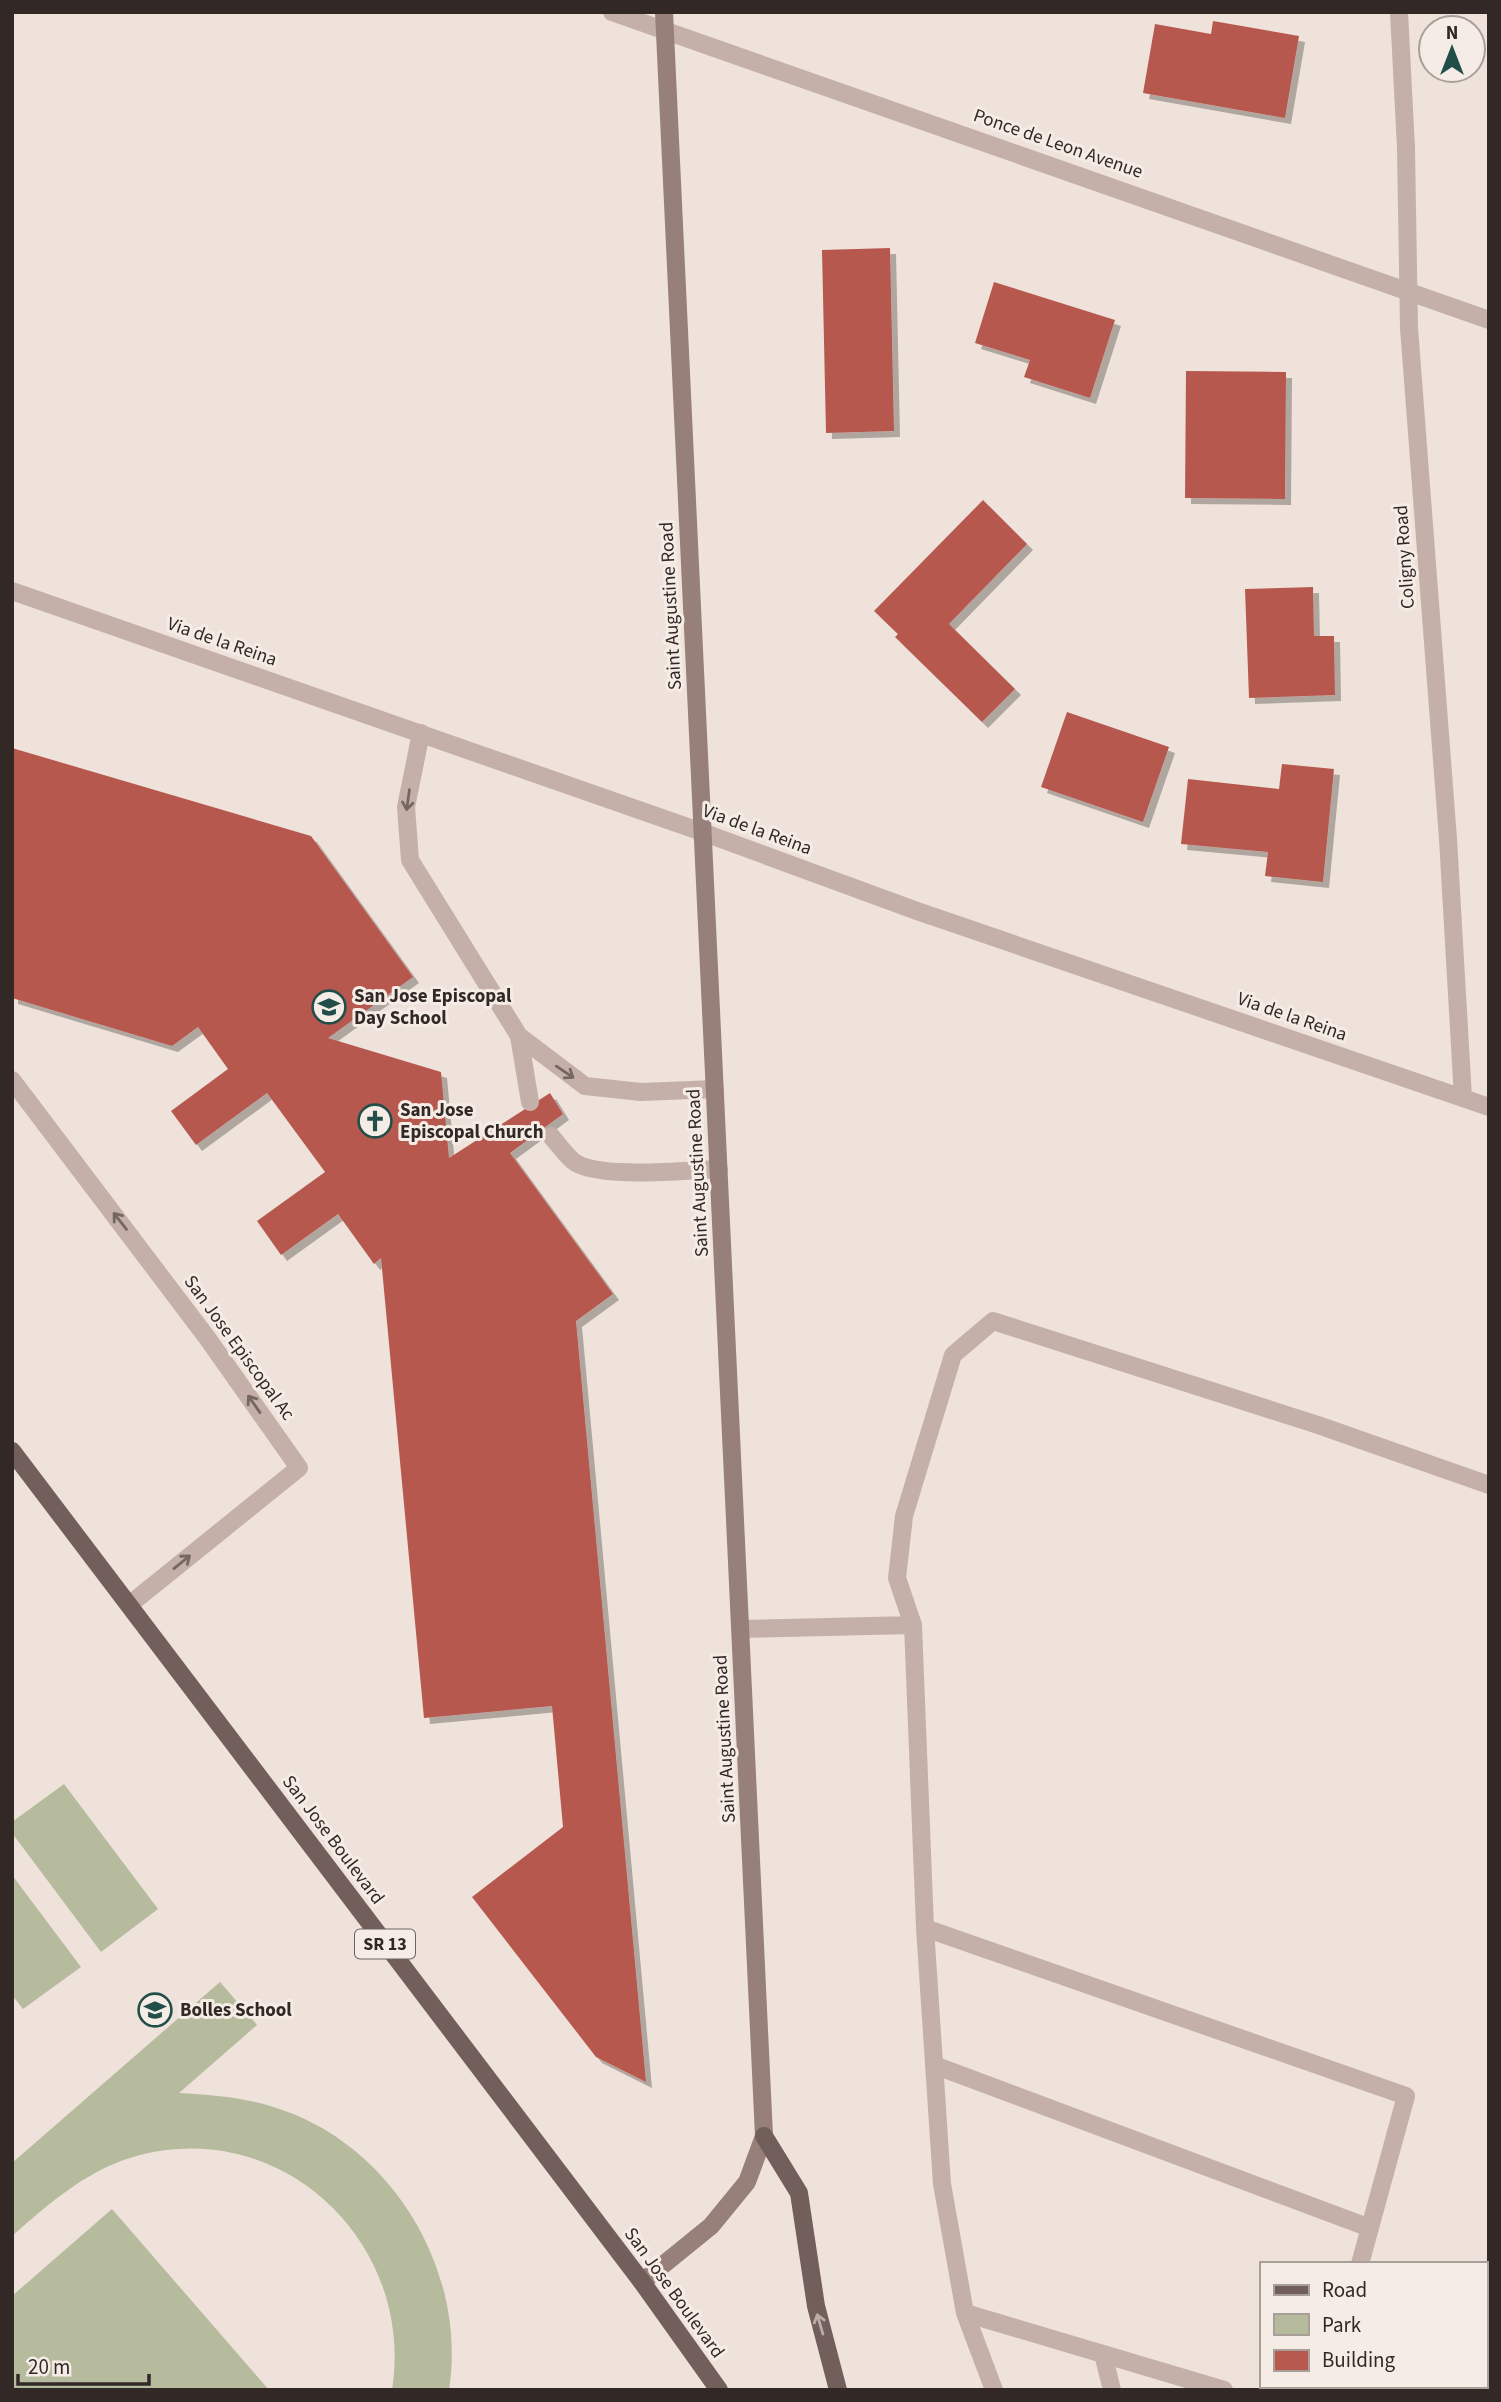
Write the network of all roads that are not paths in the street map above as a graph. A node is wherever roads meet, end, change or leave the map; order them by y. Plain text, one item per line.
1 (612, 12) edge
2 (1399, 12) edge
3 (665, 21) edge
4 (1408, 290) junction
5 (1489, 320) edge
6 (12, 591) edge
7 (421, 733) junction
8 (702, 832) junction
9 (519, 1037) junction
10 (12, 1080) edge
11 (715, 1089) junction
12 (1463, 1098) junction
13 (530, 1102) dead end
14 (1489, 1107) edge
15 (551, 1136) dead end
16 (719, 1169) junction
17 (12, 1451) edge
18 (1489, 1485) edge
19 (129, 1605) junction
20 (913, 1625) junction
21 (741, 1629) junction
22 (925, 1928) junction
23 (934, 2066) junction
24 (764, 2136) junction
25 (1370, 2228) junction
26 (1361, 2262) edge
27 (642, 2282) junction
28 (965, 2313) junction
29 (1103, 2354) junction
30 (719, 2390) edge
31 (838, 2390) edge
32 (994, 2390) edge
33 (1112, 2390) edge
34 (1224, 2390) edge

1 - 3 street, Ponce de Leon Avenue
2 - 4 street, Coligny Road
3 - 4 street, Ponce de Leon Avenue
3 - 8 main road, Saint Augustine Road
4 - 5 street, Ponce de Leon Avenue
4 - 12 street, Coligny Road
6 - 7 street, Via de la Reina
7 - 8 street, Via de la Reina
7 -> 9 street
8 - 11 main road, Saint Augustine Road
8 - 12 street, Via de la Reina
9 -> 11 street
9 - 13 street
19 -> 10 street, San Jose Episcopal Ac
11 - 16 main road, Saint Augustine Road
12 - 14 street, Via de la Reina
15 - 16 street
16 - 21 main road, Saint Augustine Road
17 - 19 main road, San Jose Boulevard / SR 13
18 - 20 street
19 - 27 main road, San Jose Boulevard / SR 13
20 - 21 street
20 - 22 street
21 - 24 main road, Saint Augustine Road
22 - 23 street
22 - 25 street
23 - 25 street
23 - 28 street
24 - 27 main road, Saint Augustine Road
31 -> 24 main road
25 - 26 street
27 - 30 main road, San Jose Boulevard / SR 13
28 - 29 street
28 - 32 street
29 - 33 street
29 - 34 street

